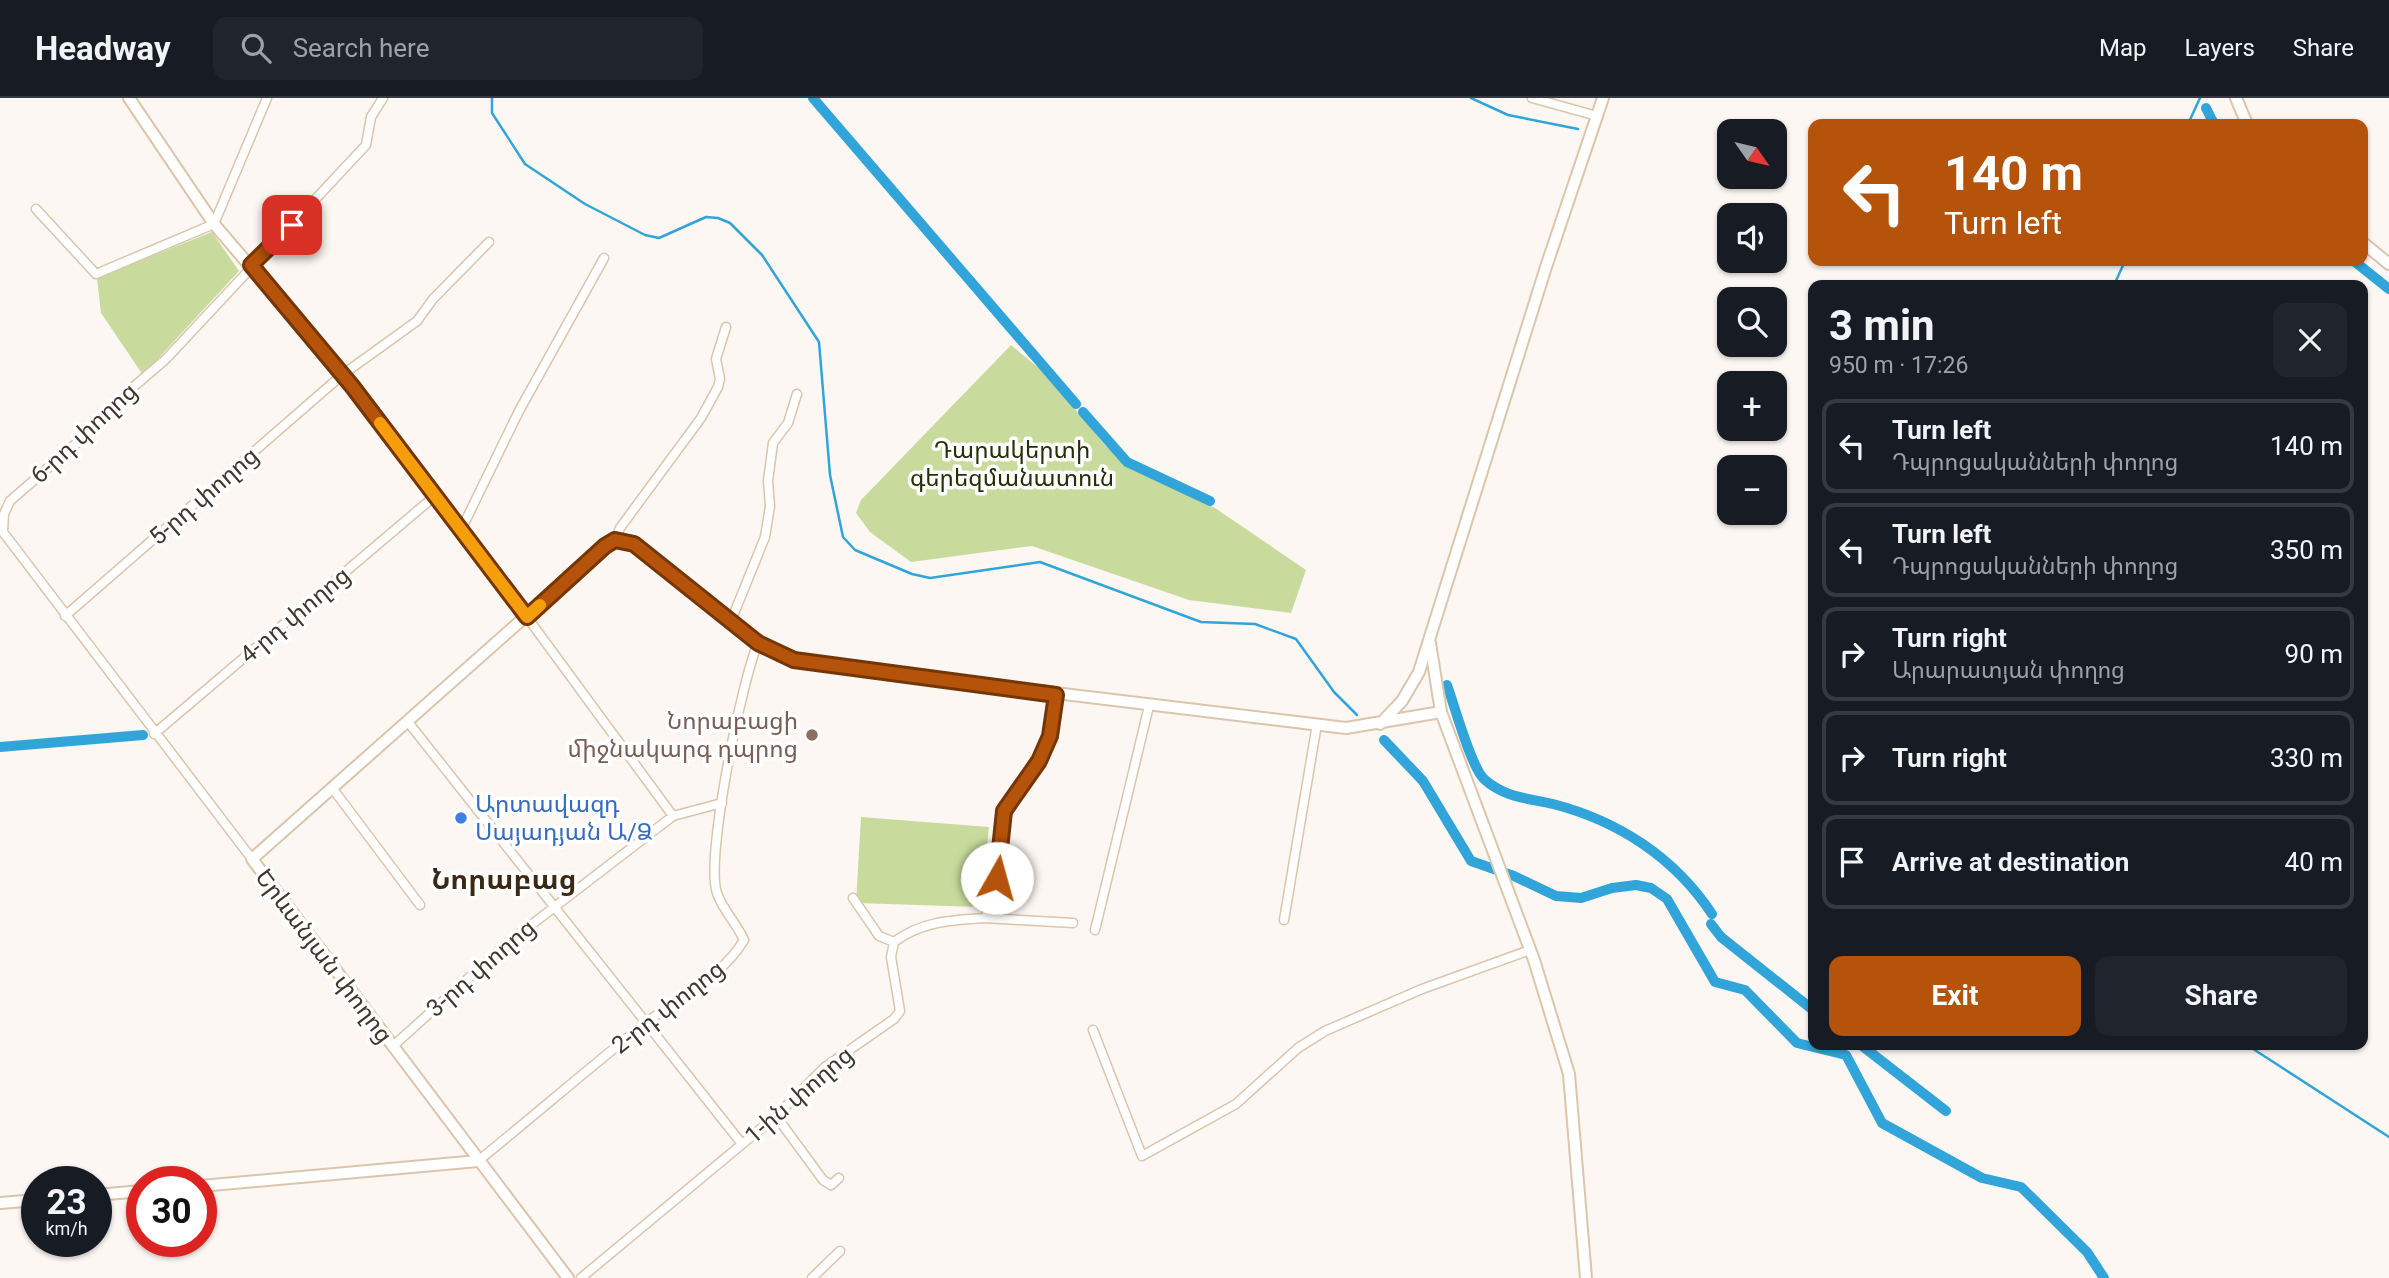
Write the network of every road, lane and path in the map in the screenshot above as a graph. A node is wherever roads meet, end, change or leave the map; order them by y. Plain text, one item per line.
1 (129, 98) edge
2 (267, 98) edge
3 (383, 98) edge
4 (1532, 98) edge
5 (1603, 98) edge
6 (2236, 98) edge
7 (1597, 116) junction
8 (2245, 119) edge
9 (36, 209) dead end
10 (215, 224) junction
11 (489, 242) dead end
12 (2368, 247) edge
13 (604, 258) dead end
14 (2389, 264) edge
15 (251, 265) junction
16 (726, 327) dead end
17 (342, 376) junction
18 (797, 394) dead end
19 (436, 495) junction
20 (461, 530) junction
21 (615, 540) junction
22 (65, 616) junction
23 (527, 617) junction
24 (731, 621) junction
25 (1429, 638) junction
26 (758, 643) junction
27 (1056, 695) junction
28 (1150, 706) junction
29 (1441, 712) junction
30 (408, 722) junction
31 (1317, 724) junction
32 (1380, 724) junction
33 (154, 734) junction
34 (333, 789) junction
35 (722, 803) junction
36 (673, 816) junction
37 (252, 859) junction
38 (853, 898) dead end
39 (420, 905) dead end
40 (555, 905) junction
41 (985, 918) junction
42 (1284, 920) dead end
43 (1073, 923) dead end
44 (1096, 930) dead end
45 (894, 942) junction
46 (1530, 950) junction
47 (647, 1022) junction
48 (1093, 1030) dead end
49 (392, 1047) junction
50 (776, 1116) junction
51 (742, 1143) junction
52 (478, 1161) junction
53 (839, 1178) dead end
54 (217, 1185) edge
55 (21, 1201) edge
56 (0, 1203) edge
57 (840, 1251) dead end
58 (568, 1278) edge
59 (581, 1278) edge
60 (812, 1278) edge
61 (1586, 1278) edge

1 - 10 main road
2 - 10 street
3 - 15 street, 6-րդ փողոց
4 - 7 street
5 - 7 main road
6 - 8 main road
7 - 25 main road
9 - 10 street
10 - 15 main road
11 - 17 street, 5-րդ փողոց
12 - 14 main road
13 - 20 street
15 - 17 main road
15 - 22 street, 6-րդ փողոց
16 - 21 street
17 - 19 main road
17 - 22 street, 5-րդ փողոց
18 - 24 street
19 - 20 main road
19 - 33 street, 4-րդ փողոց
20 - 23 main road
21 - 23 main road, Երևանյան փողոց
21 - 24 main road
22 - 33 street, 6-րդ փողոց
23 - 30 main road, Երևանյան փողոց
23 - 36 street
24 - 26 main road
25 - 29 main road
25 - 32 main road
26 - 27 main road
26 - 35 street, 2-րդ փողոց
27 - 28 main road
27 - 41 street
28 - 31 main road
28 - 44 street
29 - 32 main road
29 - 46 main road
30 - 34 main road, Երևանյան փողոց
30 - 40 street
31 - 32 main road
31 - 42 street
33 - 37 street, 6-րդ փողոց
34 - 37 main road, Երևանյան փողոց
34 - 39 street
35 - 36 street
35 - 47 street, 2-րդ փողոց
36 - 40 street, 3-րդ փողոց
37 - 49 main road, Երևանյան փողոց
38 - 45 street
40 - 47 street
40 - 49 street, 3-րդ փողոց
41 - 43 street
41 - 45 street
45 - 50 street, 1-ին փողոց
46 - 48 street
46 - 61 main road
47 - 51 street
47 - 52 street, 2-րդ փողոց
49 - 52 main road, Երևանյան փողոց
50 - 51 street, 1-ին փողոց
50 - 53 street
51 - 59 street, 1-ին փողոց
52 - 54 main road
52 - 58 main road, Երևանյան փողոց
55 - 56 main road
57 - 60 street

